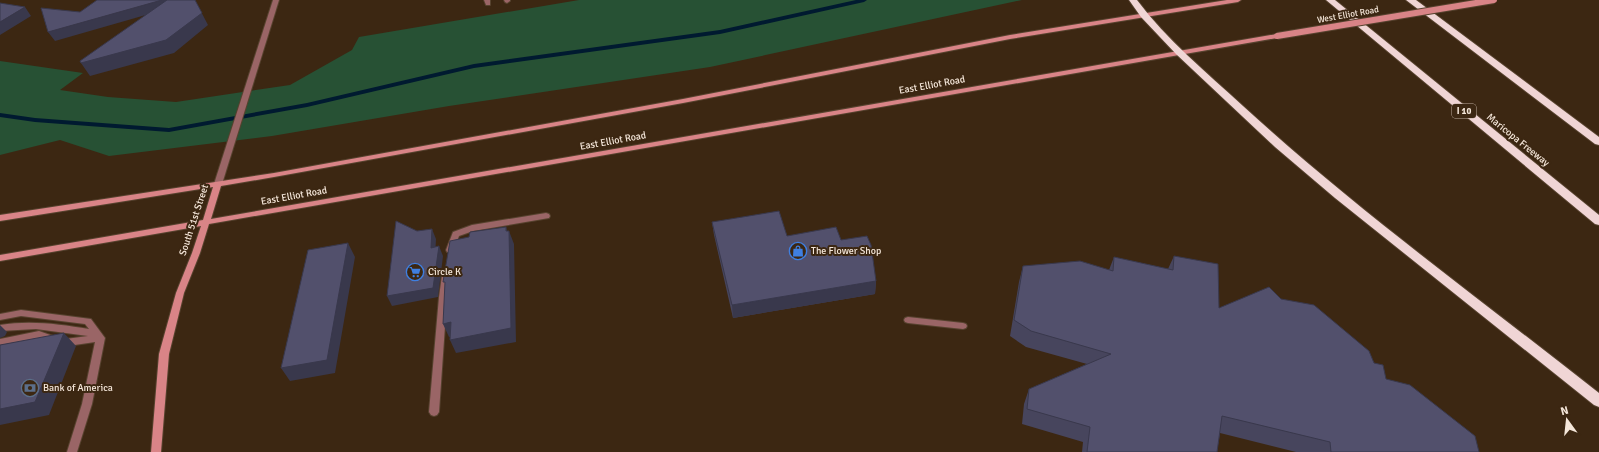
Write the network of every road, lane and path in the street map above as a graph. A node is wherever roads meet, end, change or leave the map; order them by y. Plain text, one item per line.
1 (276, 0) edge
2 (1133, 0) edge
3 (1236, 0) edge
4 (1330, 0) edge
5 (1410, 0) edge
6 (1494, 0) edge
7 (1144, 15) junction
8 (1230, 44) joint
9 (1179, 52) junction
10 (1599, 142) edge
11 (218, 184) junction
12 (546, 216) dead end
13 (0, 218) edge
14 (1599, 221) edge
15 (206, 223) junction
16 (0, 258) edge
17 (0, 317) edge
18 (908, 320) dead end
19 (963, 326) dead end
20 (0, 328) edge
21 (98, 336) junction
22 (2, 342) dead end
23 (62, 342) junction
24 (0, 352) edge
25 (1599, 402) edge
26 (434, 412) dead end
27 (72, 452) edge
28 (156, 452) edge

1 - 11 street, South 51st Street
2 - 7 highway
3 - 7 main road
4 - 14 highway, Maricopa Freeway / I 10
5 - 10 highway
6 - 8 main road, West Elliot Road, bridge
7 - 9 highway
7 - 11 main road
8 - 9 main road, East Elliot Road
9 - 15 main road, East Elliot Road
9 - 25 highway
11 - 13 main road
11 - 15 main road, South 51st Street
12 - 26 street
15 - 16 main road, East Elliot Road
15 - 28 main road, South 51st Street
17 - 21 street
18 - 19 street
20 - 21 street
21 - 23 street
21 - 27 street
22 - 23 street
23 - 24 street

